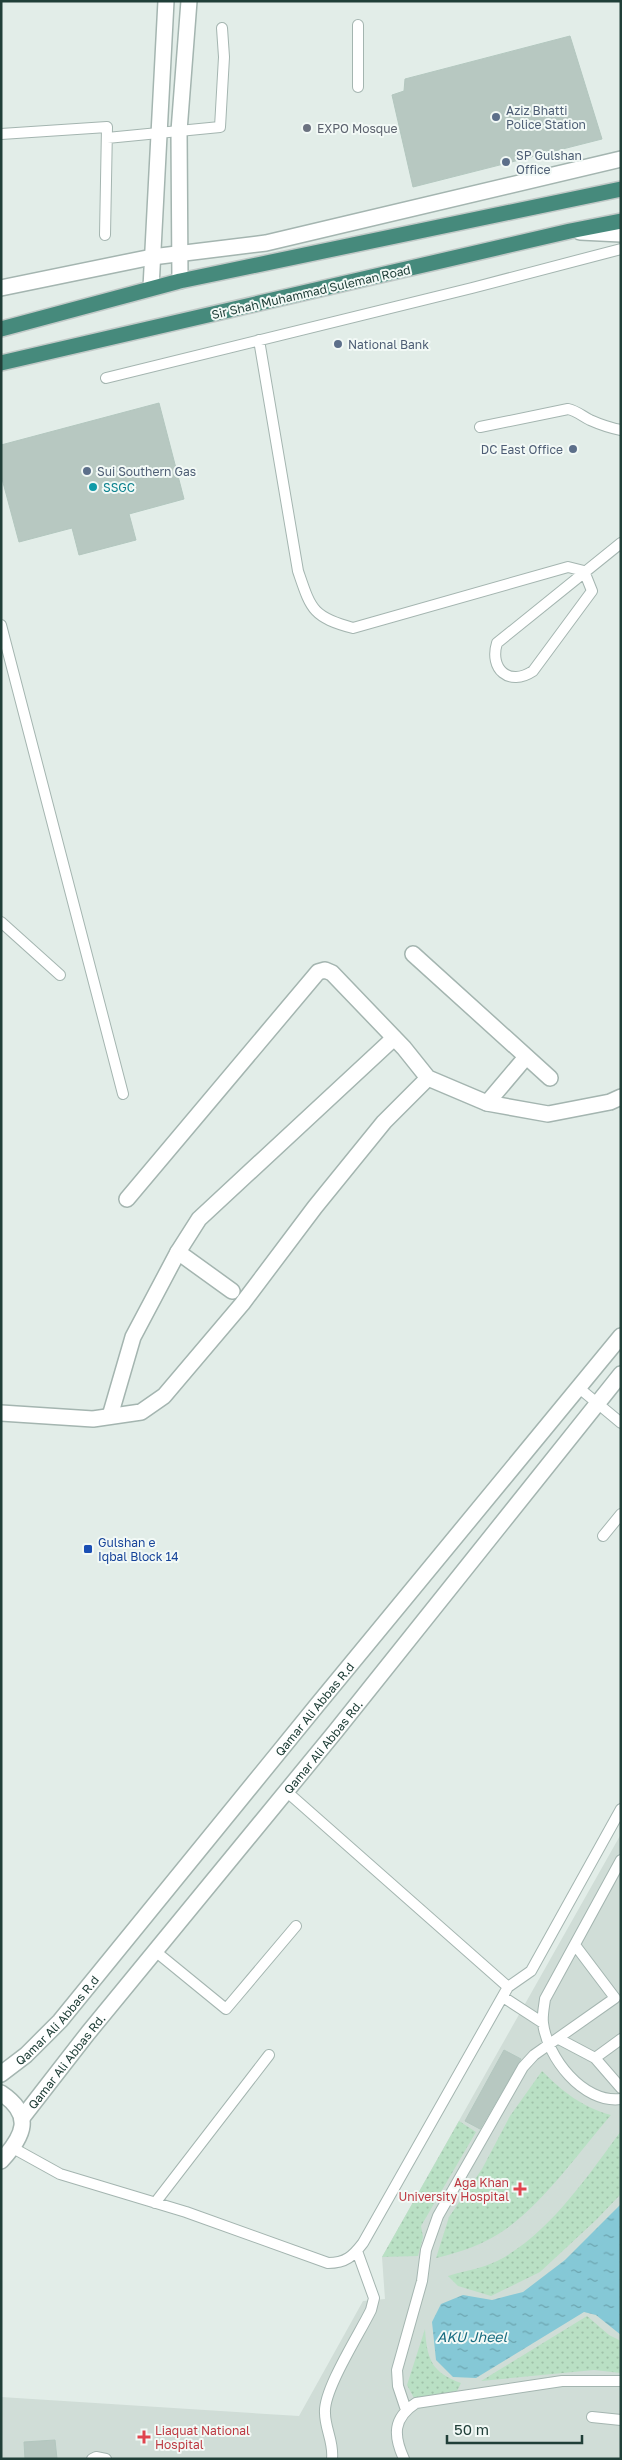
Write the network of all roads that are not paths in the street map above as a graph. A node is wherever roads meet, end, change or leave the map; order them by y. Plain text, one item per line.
1 (166, 1) edge
2 (189, 1) edge
3 (358, 25) dead end
4 (222, 28) dead end
5 (358, 87) dead end
6 (179, 131) junction
7 (158, 132) junction
8 (1, 134) edge
9 (107, 138) junction
10 (621, 159) edge
11 (621, 189) edge
12 (621, 221) edge
13 (570, 231) junction
14 (621, 234) edge
15 (105, 235) dead end
16 (621, 249) edge
17 (180, 253) junction
18 (152, 257) junction
19 (180, 281) junction
20 (1, 288) edge
21 (151, 288) junction
22 (75, 311) junction
23 (1, 318) edge
24 (1, 329) edge
25 (259, 340) junction
26 (73, 347) junction
27 (1, 363) edge
28 (1, 369) edge
29 (106, 378) dead end
30 (480, 428) dead end
31 (621, 430) edge
32 (621, 543) edge
33 (584, 571) junction
34 (1, 625) edge
35 (1, 922) edge
36 (413, 954) dead end
37 (60, 975) dead end
38 (394, 1038) junction
39 (526, 1057) junction
40 (428, 1078) junction
41 (550, 1078) dead end
42 (123, 1094) dead end
43 (621, 1097) edge
44 (487, 1103) junction
45 (127, 1199) dead end
46 (178, 1252) junction
47 (232, 1291) dead end
48 (621, 1336) edge
49 (621, 1374) edge
50 (579, 1388) junction
51 (598, 1404) junction
52 (1, 1413) edge
53 (110, 1416) junction
54 (621, 1423) edge
55 (621, 1514) edge
56 (603, 1536) dead end
57 (286, 1791) junction
58 (621, 1809) edge
59 (621, 1860) edge
60 (296, 1926) dead end
61 (574, 1945) junction
62 (155, 1951) junction
63 (508, 1987) junction
64 (503, 1997) junction
65 (543, 2023) junction
66 (559, 2039) junction
67 (621, 2039) edge
68 (549, 2044) junction
69 (269, 2055) dead end
70 (595, 2058) junction
71 (1, 2074) edge
72 (621, 2088) edge
73 (1, 2093) edge
74 (621, 2099) edge
75 (22, 2118) junction
76 (13, 2148) junction
77 (1, 2160) edge
78 (154, 2202) junction
79 (357, 2251) junction
80 (621, 2380) edge
81 (406, 2410) junction
82 (592, 2417) dead end
83 (621, 2420) edge
84 (92, 2459) edge
85 (106, 2459) edge
86 (332, 2459) edge
87 (404, 2459) edge

1 - 7 street
2 - 6 street
3 - 5 lane
4 - 6 lane
6 - 7 lane
6 - 17 street
7 - 9 lane
7 - 18 street
8 - 9 lane
9 - 15 lane
10 - 17 street
11 - 19 highway
12 - 13 highway, Sir Shah Muhammad Suleman Road
13 - 14 street
13 - 26 highway, Sir Shah Muhammad Suleman Road
16 - 25 lane
17 - 18 street
17 - 19 street
18 - 20 street
18 - 21 street
19 - 21 highway
21 - 22 highway
22 - 23 highway
22 - 24 highway
25 - 29 lane
25 - 33 lane
26 - 27 highway, Sir Shah Muhammad Suleman Road
26 - 28 highway
30 - 31 lane
32 - 33 lane
33 - 33 lane
34 - 42 lane
35 - 37 lane
36 - 39 street
38 - 40 street
38 - 45 street
38 - 46 street
39 - 41 street
39 - 44 street
40 - 44 street
40 - 53 street
43 - 44 street
46 - 47 street
46 - 53 street
48 - 50 street, Qamar Ali Abbas R.d
49 - 51 street, Qamar Ali Abbas Rd.
50 - 51 lane
50 - 71 street, Qamar Ali Abbas R.d
51 - 54 lane
51 - 57 street, Qamar Ali Abbas Rd.
52 - 53 street
55 - 56 lane
57 - 62 street, Qamar Ali Abbas Rd.
57 - 63 lane
58 - 63 lane
59 - 61 lane
60 - 62 lane
61 - 65 lane
61 - 66 lane
62 - 75 street, Qamar Ali Abbas Rd.
63 - 64 lane
64 - 65 lane
64 - 79 lane
65 - 68 lane
66 - 68 lane
66 - 70 lane
67 - 70 lane
68 - 74 lane
68 - 81 lane
69 - 78 lane
70 - 72 lane
73 - 75 street
75 - 76 street
76 - 77 street
76 - 78 lane
78 - 79 lane
79 - 86 lane
80 - 81 lane
81 - 87 lane
82 - 83 lane
84 - 85 lane

